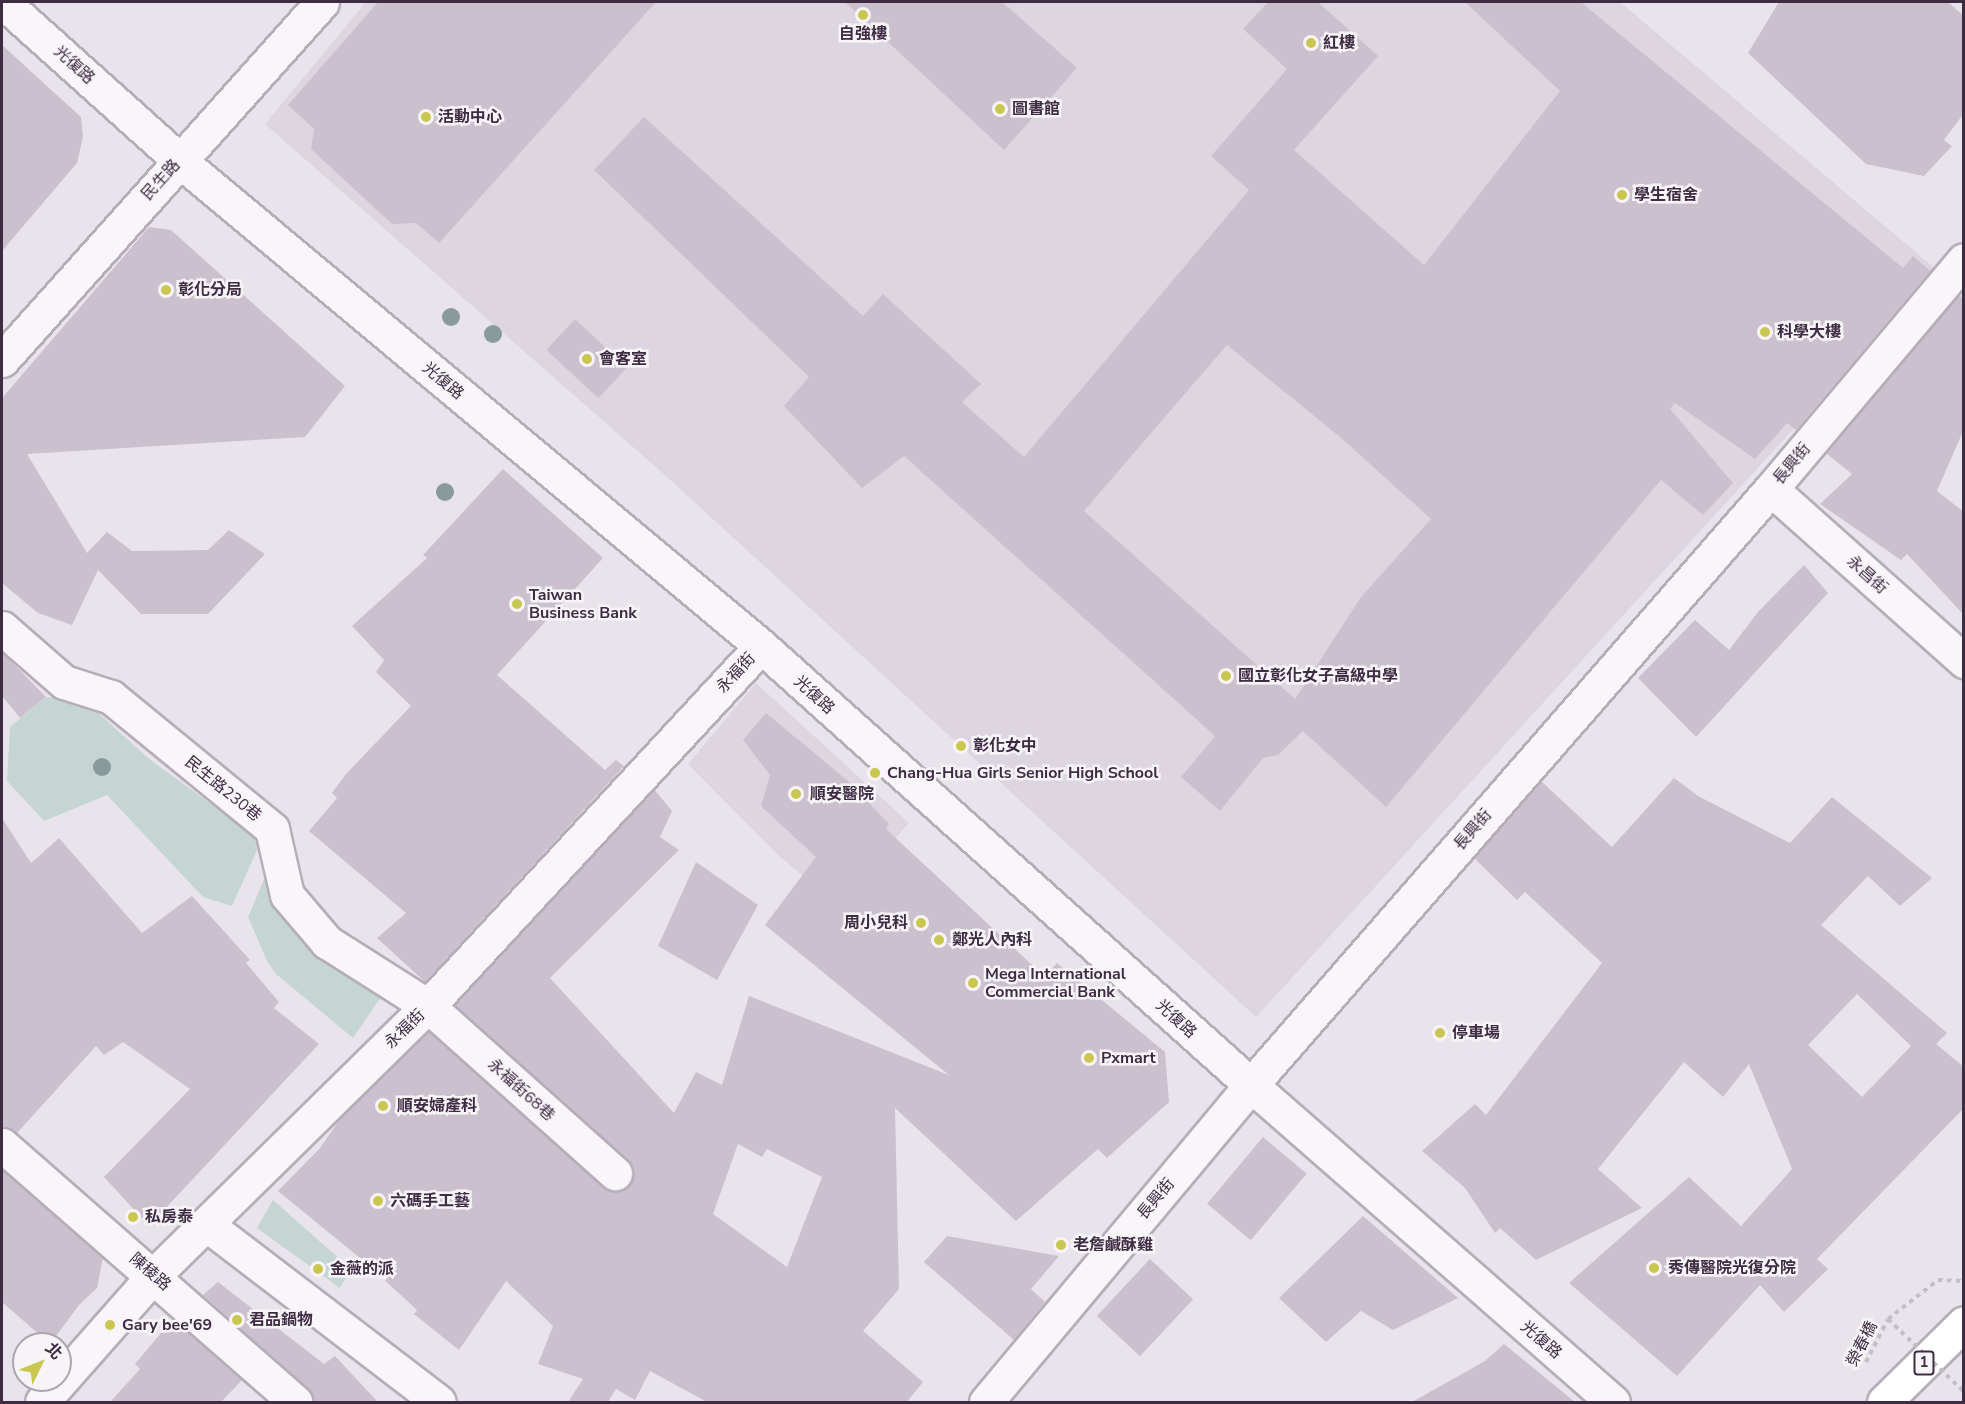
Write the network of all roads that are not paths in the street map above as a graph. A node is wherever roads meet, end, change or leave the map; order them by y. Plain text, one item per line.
1 (3, 2) edge
2 (322, 2) edge
3 (179, 160) junction
4 (1963, 262) edge
5 (2, 360) edge
6 (1771, 489) junction
7 (2, 628) edge
8 (761, 646) junction
9 (1964, 661) edge
10 (428, 1006) junction
11 (1251, 1085) junction
12 (2, 1145) edge
13 (615, 1173) dead end
14 (206, 1224) junction
15 (154, 1275) junction
16 (1964, 1323) edge
17 (42, 1402) edge
18 (296, 1402) edge
19 (439, 1402) edge
20 (986, 1402) edge
21 (1613, 1402) edge
22 (1884, 1402) edge

1 - 3 street, 光復路
2 - 3 street, 民生路
3 - 5 street, 民生路
3 - 8 street, 光復路
4 - 6 street, 長興街
6 - 9 street, 永昌街
6 - 11 street, 長興街
7 - 10 street, 民生路230巷
8 - 10 street, 永福街
8 - 11 street, 光復路
10 - 13 street, 永福街68巷
10 - 14 street, 永福街
11 - 20 street, 長興街
11 - 21 street, 光復路
12 - 15 street, 陳稜路
14 - 15 street, 永福街
14 - 19 street
15 - 17 street, 永福街
15 - 18 street, 陳稜路
16 - 22 main road, 1

